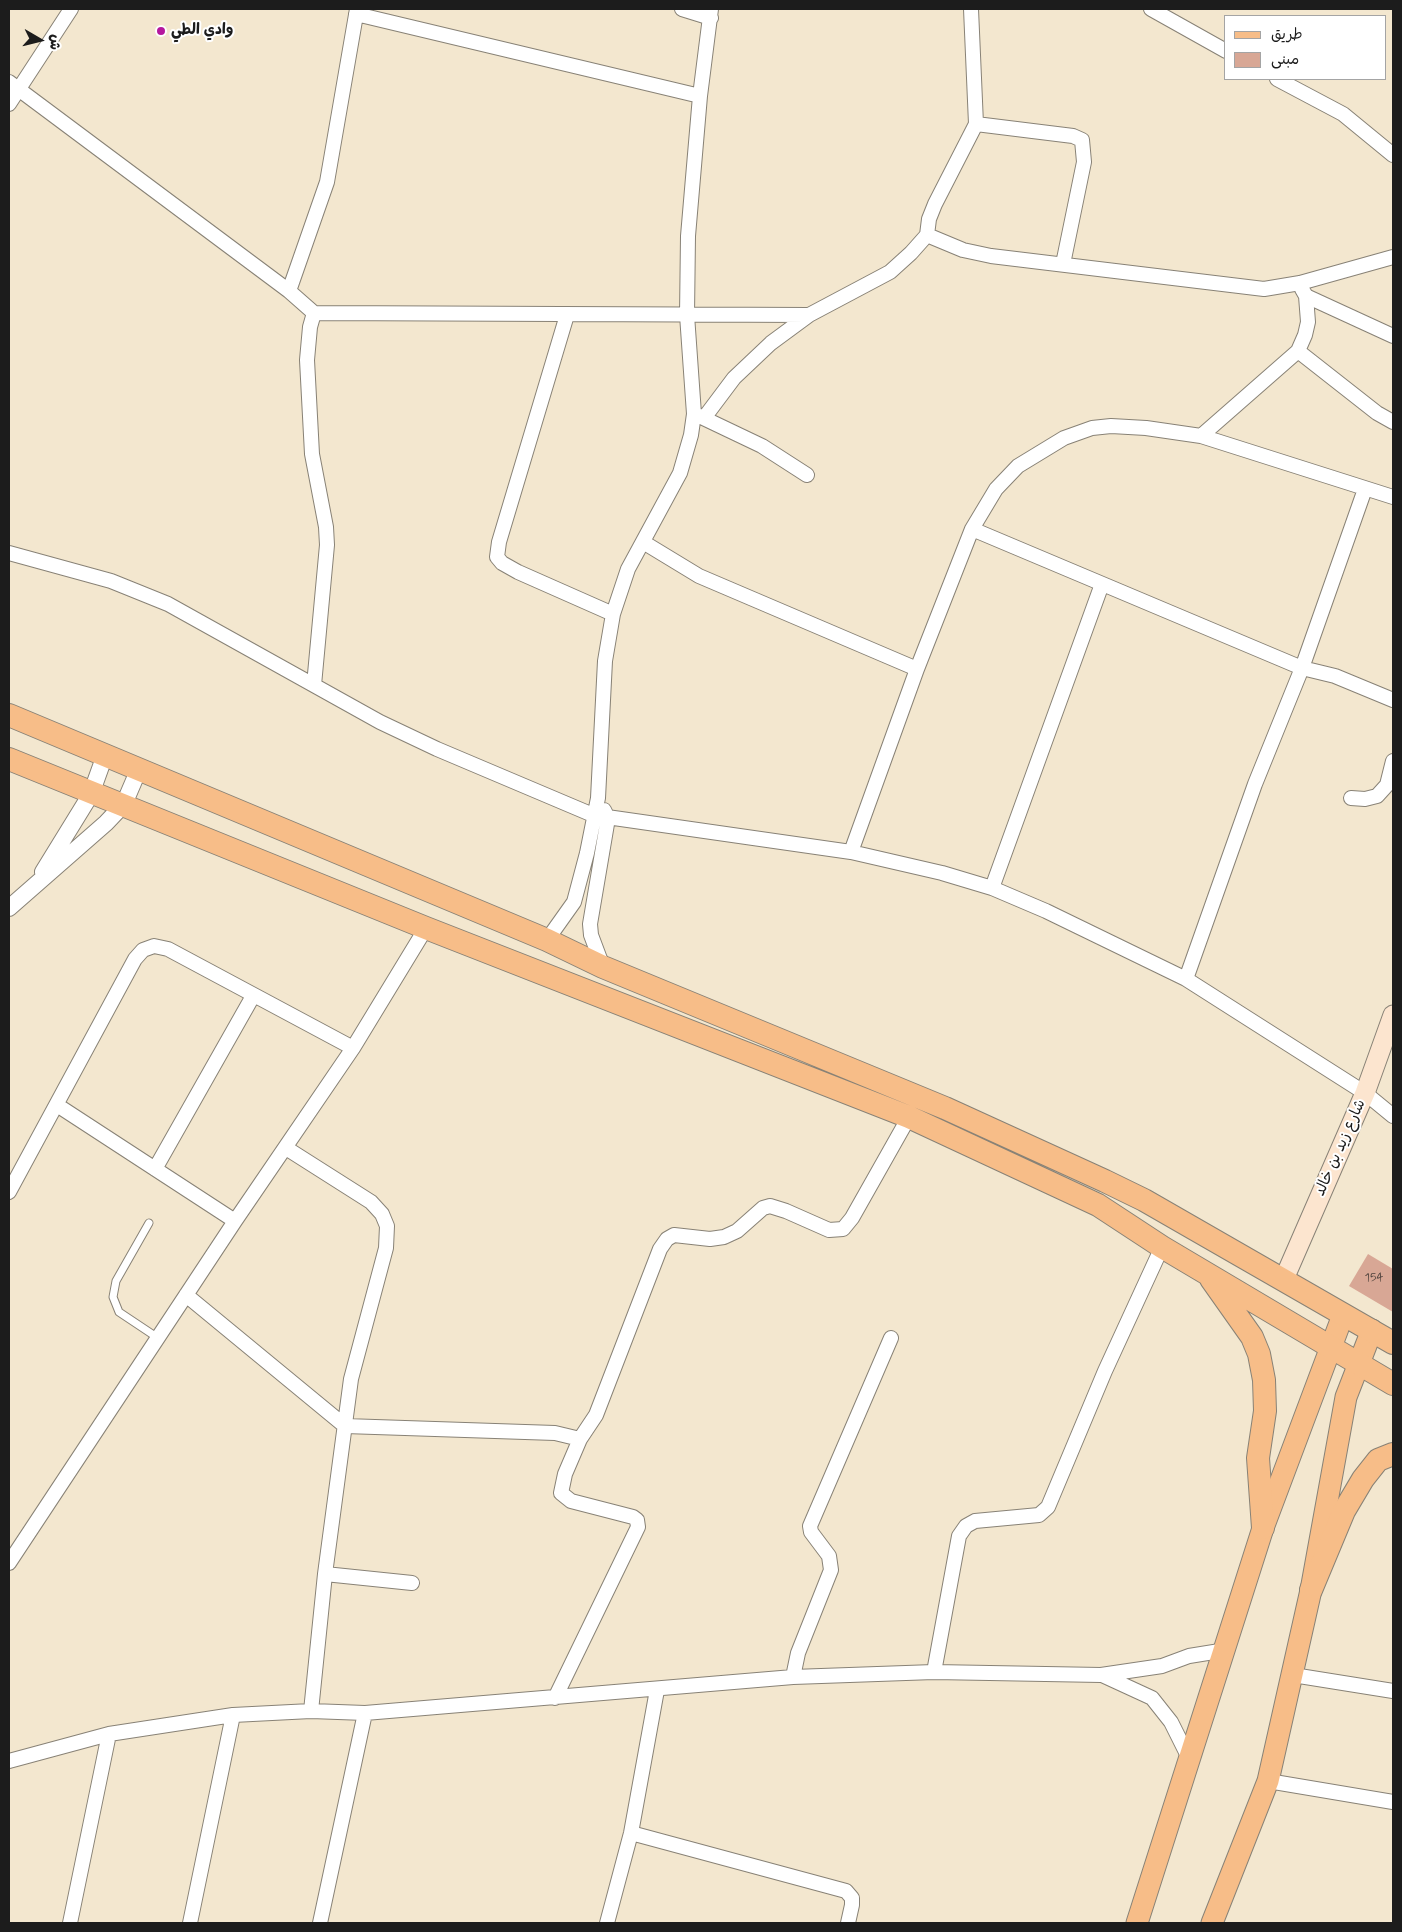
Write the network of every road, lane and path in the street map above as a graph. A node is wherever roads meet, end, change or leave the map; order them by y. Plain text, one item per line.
1 (71, 9) edge
2 (682, 9) edge
3 (972, 9) edge
4 (1151, 9) edge
5 (356, 11) edge
6 (711, 13) edge
7 (1224, 50) edge
8 (1279, 80) edge
9 (14, 86) edge
10 (700, 96) junction
11 (9, 104) edge
12 (976, 124) junction
13 (1393, 155) edge
14 (927, 235) junction
15 (1393, 257) edge
16 (1063, 264) junction
17 (1303, 290) junction
18 (289, 291) junction
19 (314, 313) junction
20 (567, 315) junction
21 (687, 315) junction
22 (809, 315) junction
23 (1393, 336) edge
24 (1298, 351) junction
25 (699, 416) junction
26 (1393, 422) edge
27 (1200, 436) junction
28 (807, 475) dead end
29 (1365, 489) junction
30 (1393, 497) edge
31 (972, 529) junction
32 (643, 542) junction
33 (9, 553) edge
34 (1102, 584) junction
35 (613, 614) junction
36 (1302, 668) junction
37 (916, 669) junction
38 (314, 685) junction
39 (1393, 700) edge
40 (9, 715) edge
41 (105, 755) junction
42 (9, 758) edge
43 (1393, 761) edge
44 (139, 769) junction
45 (91, 794) junction
46 (598, 798) junction
47 (1351, 798) dead end
48 (124, 804) junction
49 (593, 815) junction
50 (608, 818) junction
51 (851, 852) junction
52 (34, 887) junction
53 (992, 888) junction
54 (9, 908) edge
55 (426, 928) junction
56 (547, 940) junction
57 (603, 967) junction
58 (1186, 978) junction
59 (253, 996) junction
60 (1393, 1015) edge
61 (353, 1048) junction
62 (1365, 1093) junction
63 (57, 1105) junction
64 (1393, 1116) edge
65 (909, 1117) junction
66 (286, 1148) junction
67 (155, 1169) junction
68 (10, 1186) edge
69 (235, 1221) junction
70 (149, 1223) dead end
71 (1162, 1247) junction
72 (1208, 1274) junction
73 (1284, 1279) junction
74 (186, 1295) junction
75 (1343, 1315) junction
76 (1372, 1330) junction
77 (158, 1338) junction
78 (891, 1338) dead end
79 (1393, 1343) edge
80 (1332, 1348) junction
81 (1359, 1364) junction
82 (1393, 1384) edge
83 (345, 1426) junction
84 (580, 1439) junction
85 (1393, 1454) edge
86 (1263, 1528) junction
87 (9, 1563) edge
88 (325, 1574) junction
89 (412, 1583) dead end
90 (1311, 1590) junction
91 (1226, 1650) junction
92 (934, 1672) junction
93 (1102, 1675) junction
94 (1293, 1675) junction
95 (793, 1677) junction
96 (657, 1690) junction
97 (1393, 1691) edge
98 (555, 1698) junction
99 (311, 1711) junction
100 (365, 1713) junction
101 (233, 1715) junction
102 (109, 1734) junction
103 (1190, 1760) junction
104 (9, 1761) edge
105 (1268, 1781) junction
106 (1393, 1802) edge
107 (631, 1834) junction
108 (70, 1923) edge
109 (190, 1923) edge
110 (320, 1923) edge
111 (608, 1923) edge
112 (848, 1923) edge
113 (1137, 1923) edge
114 (1212, 1923) edge

1 - 9 street
2 - 6 street
3 - 12 street
4 - 7 street
5 - 10 street
5 - 18 street
6 - 10 street
8 - 13 street
9 - 11 street
9 - 18 street
10 - 21 street
12 - 14 street
12 - 16 street
14 - 16 street
14 - 22 street
15 - 17 street
16 - 17 street
17 - 23 street
17 - 24 street
18 - 19 street
19 - 20 street
19 - 38 street
20 - 21 street
20 - 35 street
21 - 22 street
21 - 25 street
22 - 25 street
24 - 26 street
24 - 27 street
25 - 28 street
25 - 32 street
27 - 29 street
27 - 31 street
29 - 30 street
29 - 36 street
31 - 34 street
31 - 37 street
32 - 35 street
32 - 37 street
33 - 38 street
34 - 36 street
34 - 53 street
35 - 46 street
36 - 39 street
36 - 58 street
37 - 51 street
38 - 49 street
40 - 41 highway
41 - 44 highway
41 - 45 street
42 - 45 highway
43 - 47 street
44 - 48 street
44 - 56 highway
45 - 48 highway
45 - 52 street
46 - 49 street
46 - 50 street
48 - 52 street
48 - 55 highway
49 - 50 street
49 - 56 street
50 - 51 street
50 - 57 street
51 - 53 street
52 - 54 street
53 - 58 street
55 - 61 street
55 - 65 highway
56 - 57 highway
57 - 73 highway
58 - 62 street
59 - 61 street
59 - 63 street
59 - 67 street
60 - 62 main road, شارع زيد بن خالد
61 - 66 street
62 - 64 street
62 - 73 main road, شارع زيد بن خالد
63 - 67 street
63 - 68 street
65 - 71 highway
65 - 84 street
66 - 69 street
66 - 83 street
67 - 69 street
69 - 74 street
70 - 77 lane
71 - 72 highway
71 - 92 street
72 - 80 highway
72 - 86 highway
73 - 75 highway
74 - 77 street
74 - 83 street
75 - 76 highway
75 - 80 main road
76 - 79 highway
76 - 81 main road
77 - 87 street
78 - 95 street
80 - 81 highway
80 - 86 main road
81 - 82 highway
81 - 90 main road
83 - 84 street
83 - 88 street
84 - 98 street
85 - 90 highway
86 - 91 main road
88 - 89 street
88 - 99 street
90 - 94 main road
91 - 93 street
91 - 103 main road
92 - 93 street
92 - 95 street
93 - 103 street
94 - 97 street
94 - 105 main road
95 - 96 street
96 - 98 street
96 - 107 street
98 - 100 street
99 - 100 street
99 - 101 street
100 - 110 street
101 - 102 street
101 - 109 street
102 - 104 street
102 - 108 street
103 - 113 main road
105 - 106 street
105 - 114 main road
107 - 111 street
107 - 112 street

